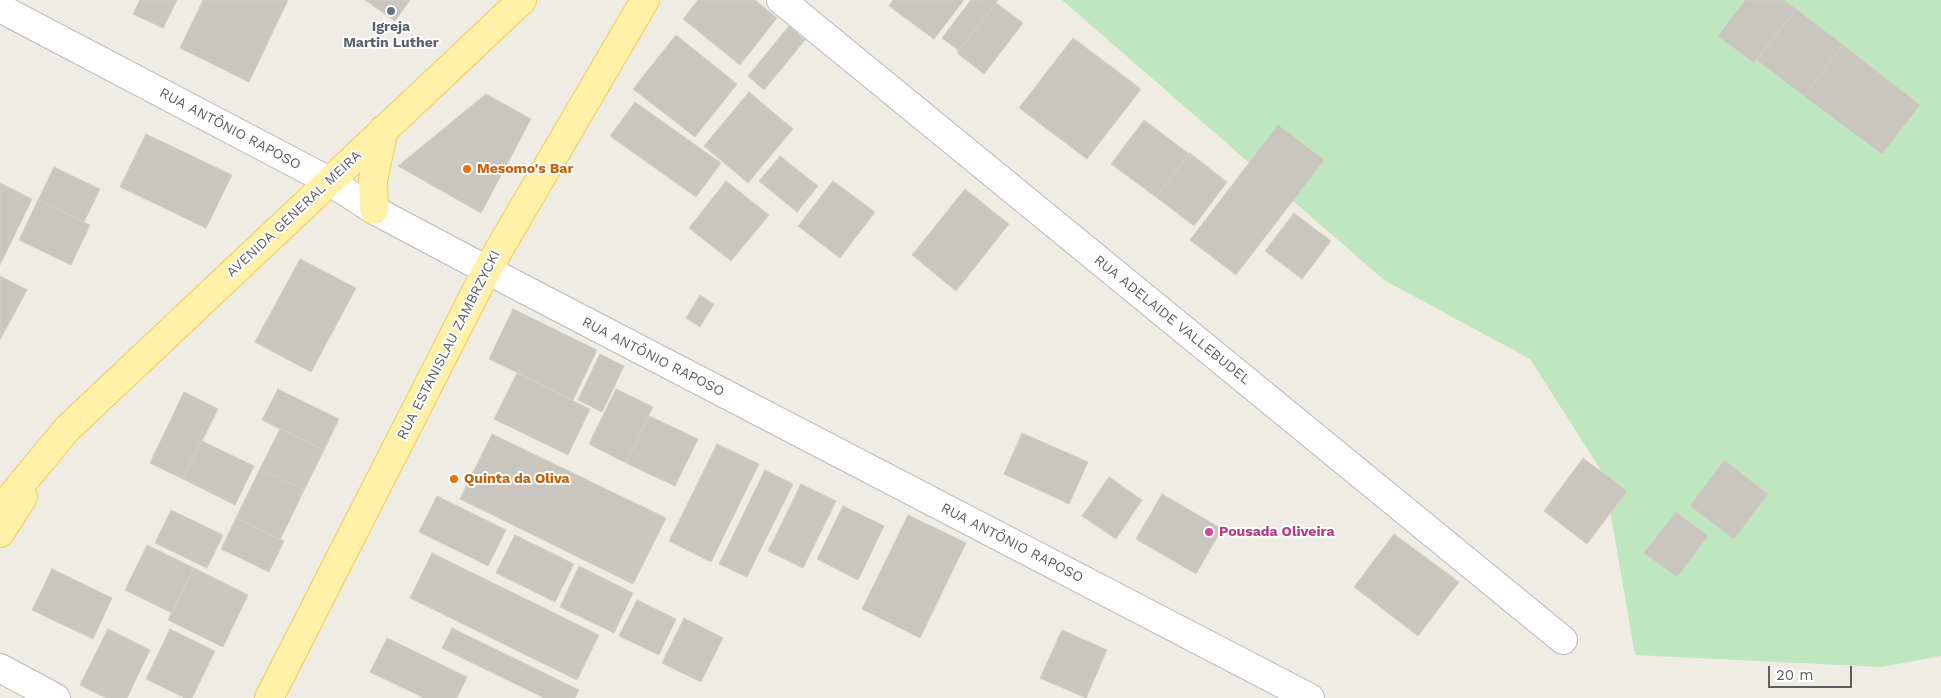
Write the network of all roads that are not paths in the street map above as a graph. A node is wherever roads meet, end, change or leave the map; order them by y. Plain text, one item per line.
1 (522, 0) edge
2 (645, 0) edge
3 (781, 0) edge
4 (0, 8) edge
5 (384, 129) junction
6 (329, 181) junction
7 (374, 210) junction
8 (487, 270) junction
9 (67, 429) junction
10 (0, 510) edge
11 (0, 533) edge
12 (1563, 640) dead end
13 (0, 668) edge
14 (56, 698) edge
15 (269, 698) edge
16 (1310, 698) edge

1 - 5 main road, AVENIDA GENERAL MEIRA
2 - 8 main road, RUA ESTANISLAU ZAMBRZYCKI
3 - 12 street, RUA ADELAIDE VALLEBUDEL
4 - 6 street, RUA ANTÔNIO RAPOSO
5 - 6 main road, AVENIDA GENERAL MEIRA
5 - 7 main road
6 - 7 street, RUA ANTÔNIO RAPOSO
6 - 9 main road, AVENIDA GENERAL MEIRA
7 - 8 street, RUA ANTÔNIO RAPOSO
8 - 15 main road, RUA ESTANISLAU ZAMBRZYCKI
8 - 16 street, RUA ANTÔNIO RAPOSO
9 - 10 main road, AVENIDA GENERAL MEIRA
9 - 11 main road, AVENIDA GENERAL MEIRA
13 - 14 street

